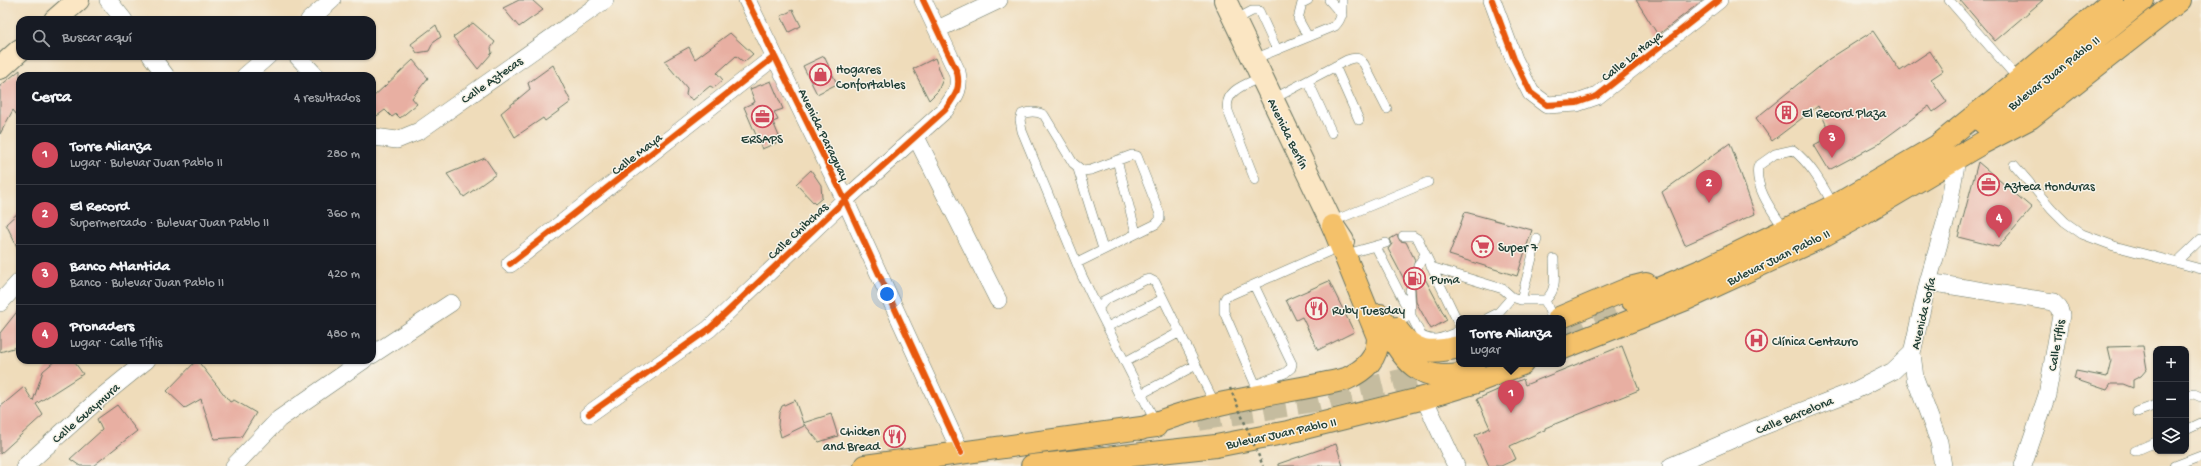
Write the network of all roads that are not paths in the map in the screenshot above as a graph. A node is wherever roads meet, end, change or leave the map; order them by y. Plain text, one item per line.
1 (78, 0) edge
2 (108, 0) edge
3 (332, 0) edge
4 (605, 0) edge
5 (747, 0) edge
6 (923, 0) edge
7 (999, 0) edge
8 (1225, 0) edge
9 (1308, 0) edge
10 (1330, 0) edge
11 (1342, 0) edge
12 (1492, 0) edge
13 (1719, 0) edge
14 (1949, 0) edge
15 (2113, 0) edge
16 (2143, 0) edge
17 (2154, 0) edge
18 (2180, 0) edge
19 (2190, 0) edge
20 (1342, 14) junction
21 (60, 16) edge
22 (121, 16) edge
23 (314, 16) edge
24 (1235, 20) junction
25 (938, 29) junction
26 (2141, 29) junction
27 (1308, 37) junction
28 (1277, 50) junction
29 (16, 54) edge
30 (774, 57) junction
31 (154, 60) edge
32 (263, 60) edge
33 (301, 60) edge
34 (1335, 66) junction
35 (0, 68) edge
36 (1258, 68) junction
37 (163, 72) edge
38 (250, 72) edge
39 (312, 72) edge
40 (2019, 80) junction
41 (1308, 81) junction
42 (1273, 99) junction
43 (1387, 109) dead end
44 (1359, 120) dead end
45 (1332, 132) dead end
46 (376, 137) edge
47 (916, 137) junction
48 (1982, 143) junction
49 (1937, 146) junction
50 (1957, 159) junction
51 (1117, 160) junction
52 (2014, 165) dead end
53 (1078, 169) junction
54 (1255, 180) dead end
55 (1428, 182) dead end
56 (845, 200) junction
57 (1834, 206) junction
58 (1332, 224) junction
59 (1785, 230) junction
60 (1136, 233) junction
61 (1403, 236) dead end
62 (1537, 239) dead end
63 (2201, 239) edge
64 (1386, 244) dead end
65 (1376, 247) junction
66 (1103, 249) junction
67 (1349, 254) junction
68 (1425, 254) junction
69 (1778, 257) junction
70 (1554, 259) dead end
71 (2177, 262) junction
72 (1076, 263) junction
73 (510, 264) dead end
74 (1418, 266) dead end
75 (1431, 267) junction
76 (1707, 268) junction
77 (2201, 269) edge
78 (1928, 282) junction
79 (16, 285) edge
80 (1254, 285) junction
81 (1410, 290) dead end
82 (1517, 298) junction
83 (1164, 299) junction
84 (998, 300) dead end
85 (1545, 300) junction
86 (1632, 300) tunnel mouth
87 (0, 303) edge
88 (451, 303) dead end
89 (1099, 311) junction
90 (1494, 315) edge
91 (1551, 315) edge
92 (1566, 315) edge
93 (1456, 318) edge
94 (1402, 320) junction
95 (1107, 327) junction
96 (1180, 332) junction
97 (1456, 332) edge
98 (1566, 338) edge
99 (1566, 347) edge
100 (1456, 348) edge
101 (376, 352) edge
102 (1912, 353) junction
103 (1125, 362) junction
104 (142, 364) edge
105 (358, 364) edge
106 (1196, 366) junction
107 (1489, 367) edge
108 (1514, 367) edge
109 (1258, 390) junction
110 (1141, 394) junction
111 (2189, 395) edge
112 (2201, 397) edge
113 (1424, 398) junction
114 (1215, 404) junction
115 (2153, 406) edge
116 (2137, 412) dead end
117 (589, 414) dead end
118 (1199, 420) tunnel mouth
119 (2201, 423) edge
120 (1149, 426) junction
121 (2189, 429) edge
122 (2153, 443) edge
123 (2136, 451) dead end
124 (961, 453) junction
125 (2201, 456) edge
126 (912, 459) junction
127 (1042, 465) edge
128 (25, 466) edge
129 (234, 466) edge
130 (865, 466) edge
131 (889, 466) edge
132 (1456, 466) edge
133 (1671, 466) edge
134 (1943, 466) edge
135 (2023, 466) edge
136 (2176, 466) edge

1 - 21 street
2 - 22 street
3 - 23 street
4 - 46 street, Calle Aztecas
5 - 30 street, Avenida Paraguay
6 - 25 street, Calle Chibchas
7 - 25 street
8 - 24 street, Avenida Berlín
9 - 27 lane
10 - 20 lane
11 - 20 lane
12 - 13 street, Calle La Haya
14 - 40 lane
15 - 40 main road, Bulevar Juan Pablo II
16 - 49 main road, Bulevar Juan Pablo II
17 - 48 main road, Bulevar Juan Pablo II
18 - 26 main road, Bulevar Juan Pablo II
19 - 26 main road
20 - 27 lane
24 - 28 lane
24 - 36 street, Avenida Berlín
25 - 47 street, Calle Chibchas
26 - 48 main road, Bulevar Juan Pablo II
27 - 28 lane
28 - 36 lane
29 - 35 street
30 - 56 street, Avenida Paraguay
30 - 73 street, Calle Maya
31 - 37 street
32 - 38 street
33 - 39 street
34 - 41 lane
34 - 43 lane
34 - 44 lane
36 - 42 street, Avenida Berlín
36 - 54 lane
40 - 49 main road, Bulevar Juan Pablo II
41 - 42 lane
41 - 45 lane
42 - 58 street, Avenida Berlín
47 - 56 street, Calle Chibchas
47 - 84 street
48 - 50 main road, Bulevar Juan Pablo II
49 - 57 main road, Bulevar Juan Pablo II
50 - 69 main road, Bulevar Juan Pablo II
50 - 78 street, Avenida Sofía
51 - 53 lane
51 - 60 lane
51 - 60 lane
52 - 71 lane
53 - 66 lane
53 - 72 lane
55 - 58 lane
56 - 117 street, Calle Chibchas
56 - 124 street, Avenida Paraguay
57 - 59 main road, Bulevar Juan Pablo II
57 - 59 lane
58 - 67 main road
59 - 76 main road, Bulevar Juan Pablo II
60 - 66 lane
61 - 68 lane
62 - 82 lane
63 - 71 lane
64 - 65 lane
65 - 67 lane
65 - 94 lane
66 - 72 lane
67 - 80 lane
67 - 94 main road
67 - 107 main road
67 - 109 main road
68 - 74 lane
68 - 75 lane
69 - 98 main road
69 - 99 main road, Bulevar Juan Pablo II
70 - 85 lane
71 - 77 lane
72 - 89 lane
75 - 82 lane
75 - 93 lane
76 - 86 main road, Bulevar Juan Pablo II
76 - 92 main road
78 - 102 street, Avenida Sofía
78 - 135 street, Calle Tiflis
79 - 87 street
80 - 109 lane
80 - 109 lane
81 - 94 lane
82 - 85 lane
82 - 90 lane
83 - 89 lane
83 - 95 lane
83 - 96 lane
85 - 91 lane
88 - 101 street
89 - 95 lane
94 - 97 lane
94 - 100 main road
95 - 103 lane
96 - 103 lane
96 - 106 lane
102 - 133 street, Calle Barcelona
102 - 134 street, Avenida Sofía
103 - 110 lane
104 - 128 street, Calle Guaymura
105 - 129 street
106 - 110 lane
106 - 114 lane
108 - 113 main road, Bulevar Juan Pablo II
109 - 114 main road
110 - 120 lane
111 - 112 lane
113 - 127 main road, Bulevar Juan Pablo II
113 - 132 street
114 - 120 main road
115 - 116 lane
118 - 120 main road
119 - 121 lane
120 - 124 main road
122 - 123 lane
124 - 126 main road
125 - 136 lane
126 - 130 main road
126 - 131 main road

